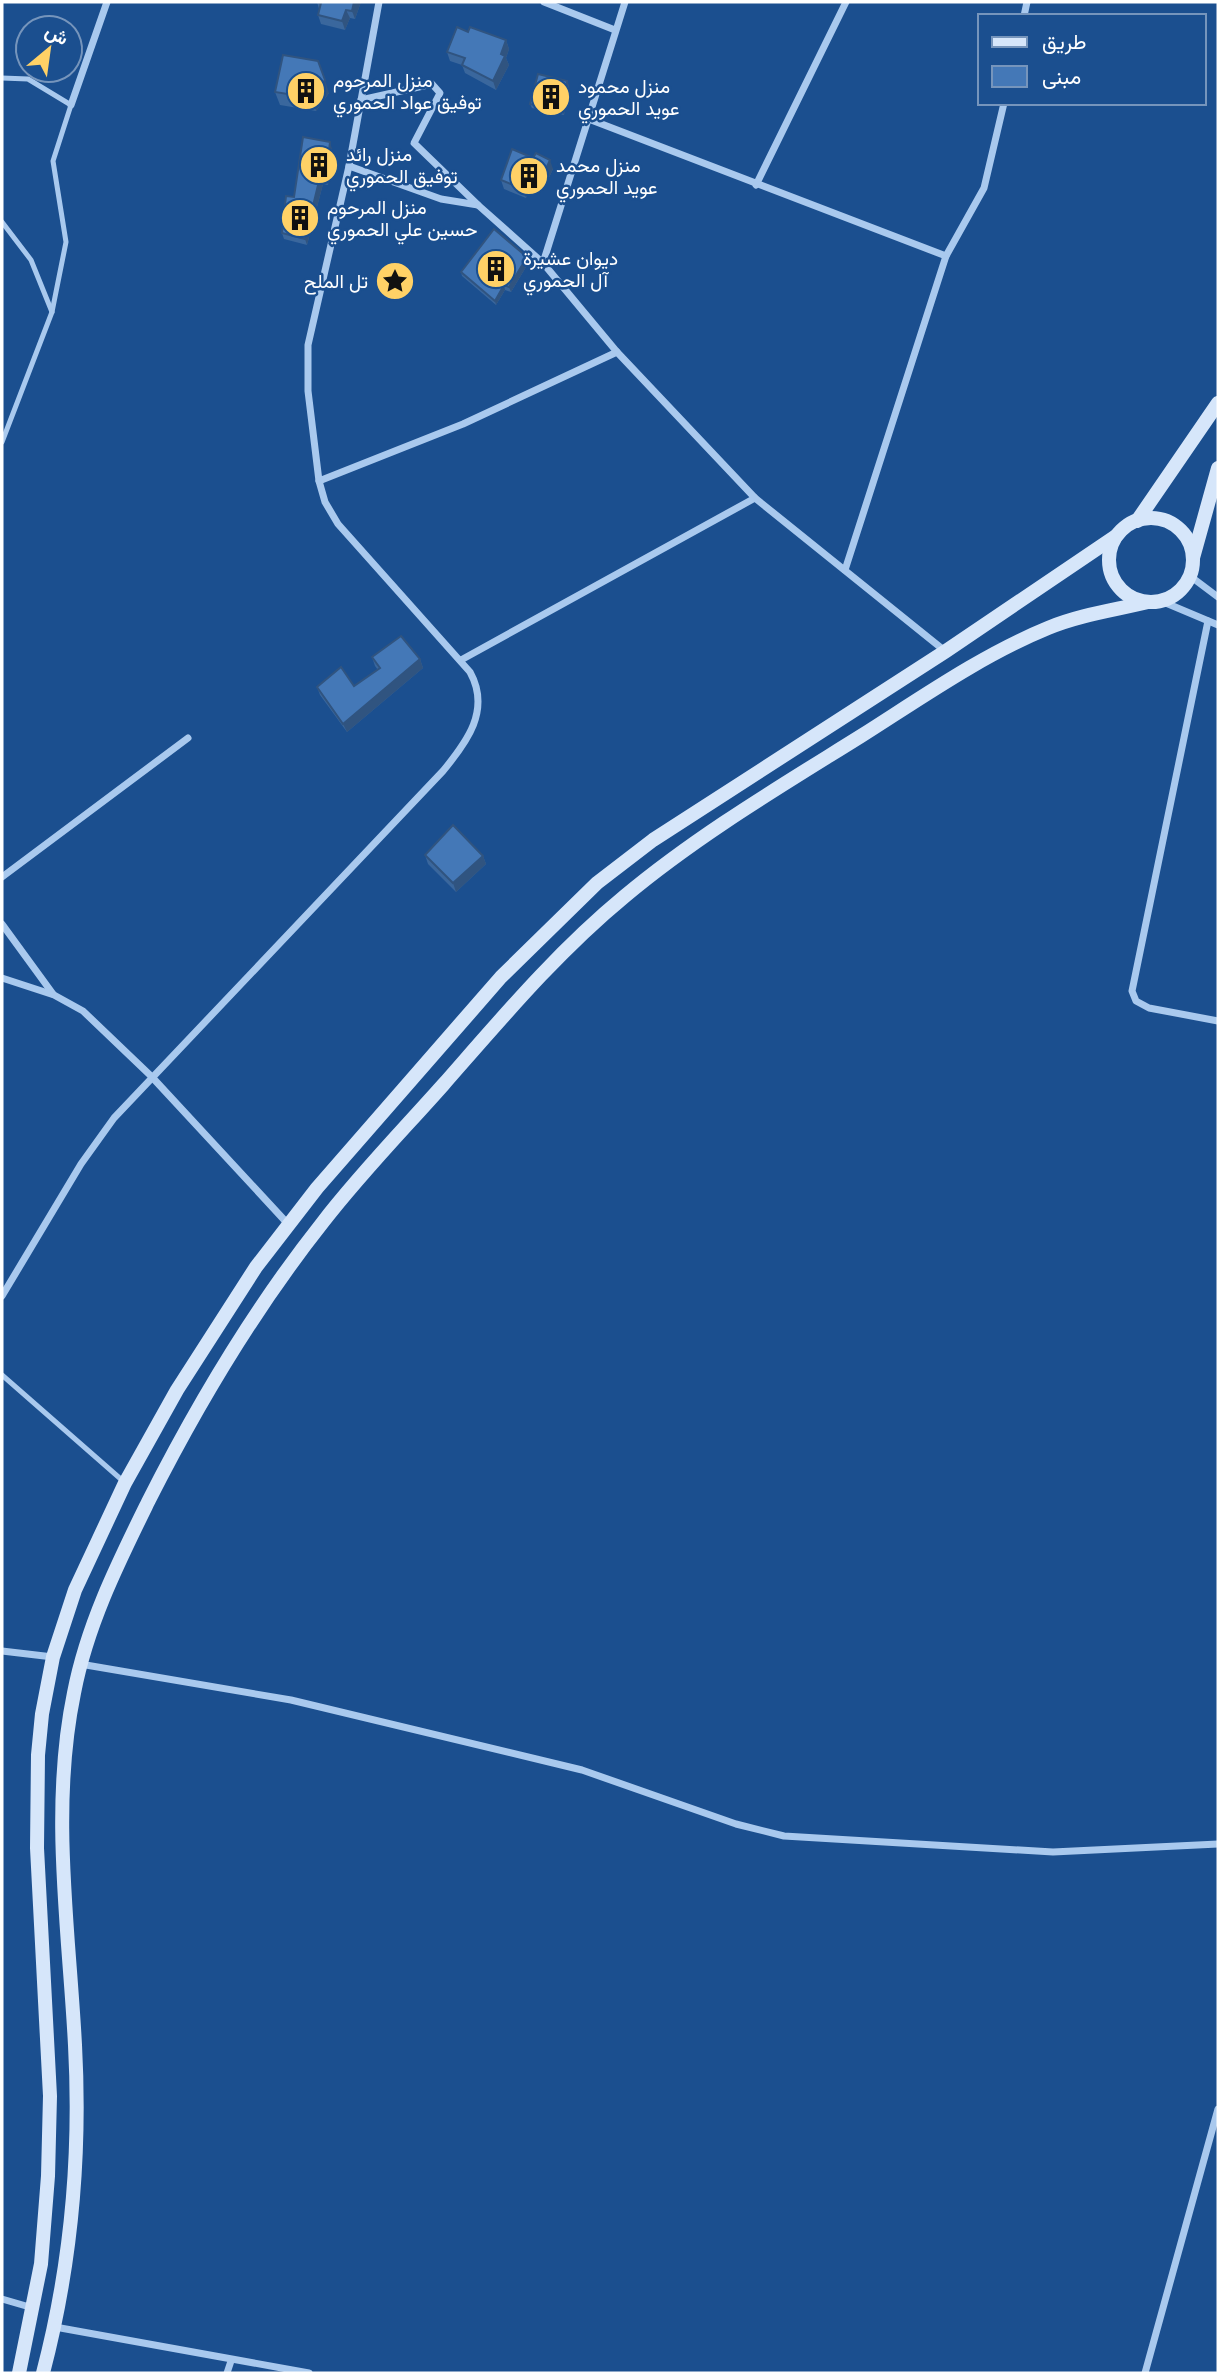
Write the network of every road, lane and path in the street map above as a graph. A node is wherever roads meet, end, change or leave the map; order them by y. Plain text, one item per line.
1 (107, 2) edge
2 (379, 2) edge
3 (544, 2) edge
4 (625, 2) edge
5 (846, 2) edge
6 (615, 30) junction
7 (2, 78) edge
8 (361, 100) junction
9 (71, 105) junction
10 (1004, 105) edge
11 (586, 118) junction
12 (349, 166) junction
13 (756, 185) junction
14 (478, 205) junction
15 (2, 222) edge
16 (946, 256) junction
17 (543, 263) junction
18 (52, 312) junction
19 (617, 352) junction
20 (1218, 403) edge
21 (2, 442) edge
22 (1218, 468) edge
23 (318, 481) junction
24 (755, 498) junction
25 (1137, 521) junction
26 (1116, 536) junction
27 (1193, 559) junction
28 (845, 570) junction
29 (1190, 576) junction
30 (1218, 597) edge
31 (1154, 602) junction
32 (1208, 621) junction
33 (1218, 625) edge
34 (946, 651) junction
35 (461, 660) junction
36 (188, 737) dead end
37 (2, 877) edge
38 (2, 924) edge
39 (2, 978) edge
40 (54, 995) junction
41 (1218, 1021) edge
42 (151, 1076) junction
43 (288, 1224) junction
44 (2, 1296) edge
45 (2, 1375) edge
46 (125, 1483) junction
47 (2, 1651) edge
48 (53, 1657) junction
49 (80, 1664) junction
50 (1218, 1844) edge
51 (1218, 2109) edge
52 (2, 2299) edge
53 (34, 2309) junction
54 (55, 2327) junction
55 (231, 2361) junction
56 (19, 2373) edge
57 (43, 2373) edge
58 (227, 2373) edge
59 (309, 2373) edge
60 (1145, 2373) edge

1 - 9 street
2 - 8 street
3 - 6 street
4 - 6 street
5 - 13 street
6 - 11 street
7 - 9 lane
8 - 12 street
8 - 14 street
9 - 18 lane
10 - 16 street
11 - 13 street
11 - 17 street
12 - 14 street
12 - 23 street
13 - 16 street
14 - 17 street
15 - 18 lane
16 - 28 street
17 - 19 street
18 - 21 lane
19 - 23 street
19 - 24 street
20 - 25 main road
22 - 27 main road
23 - 35 street
24 - 28 street
24 - 35 street
25 - 26 main road
25 - 27 main road
26 - 31 main road
26 - 34 main road
27 - 29 main road
28 - 34 street
29 - 30 street
29 - 31 main road
31 - 32 street
31 - 49 main road
32 - 33 street
32 - 41 street
34 - 43 main road
35 - 42 street
36 - 37 street
38 - 40 street
39 - 40 street
40 - 42 street
42 - 43 street
42 - 44 street
43 - 46 main road
45 - 46 lane
46 - 48 main road
47 - 48 street
48 - 53 main road
49 - 50 street
49 - 54 main road
51 - 60 street
52 - 53 street
53 - 56 main road
54 - 55 street
54 - 57 main road
55 - 58 street
55 - 59 street

